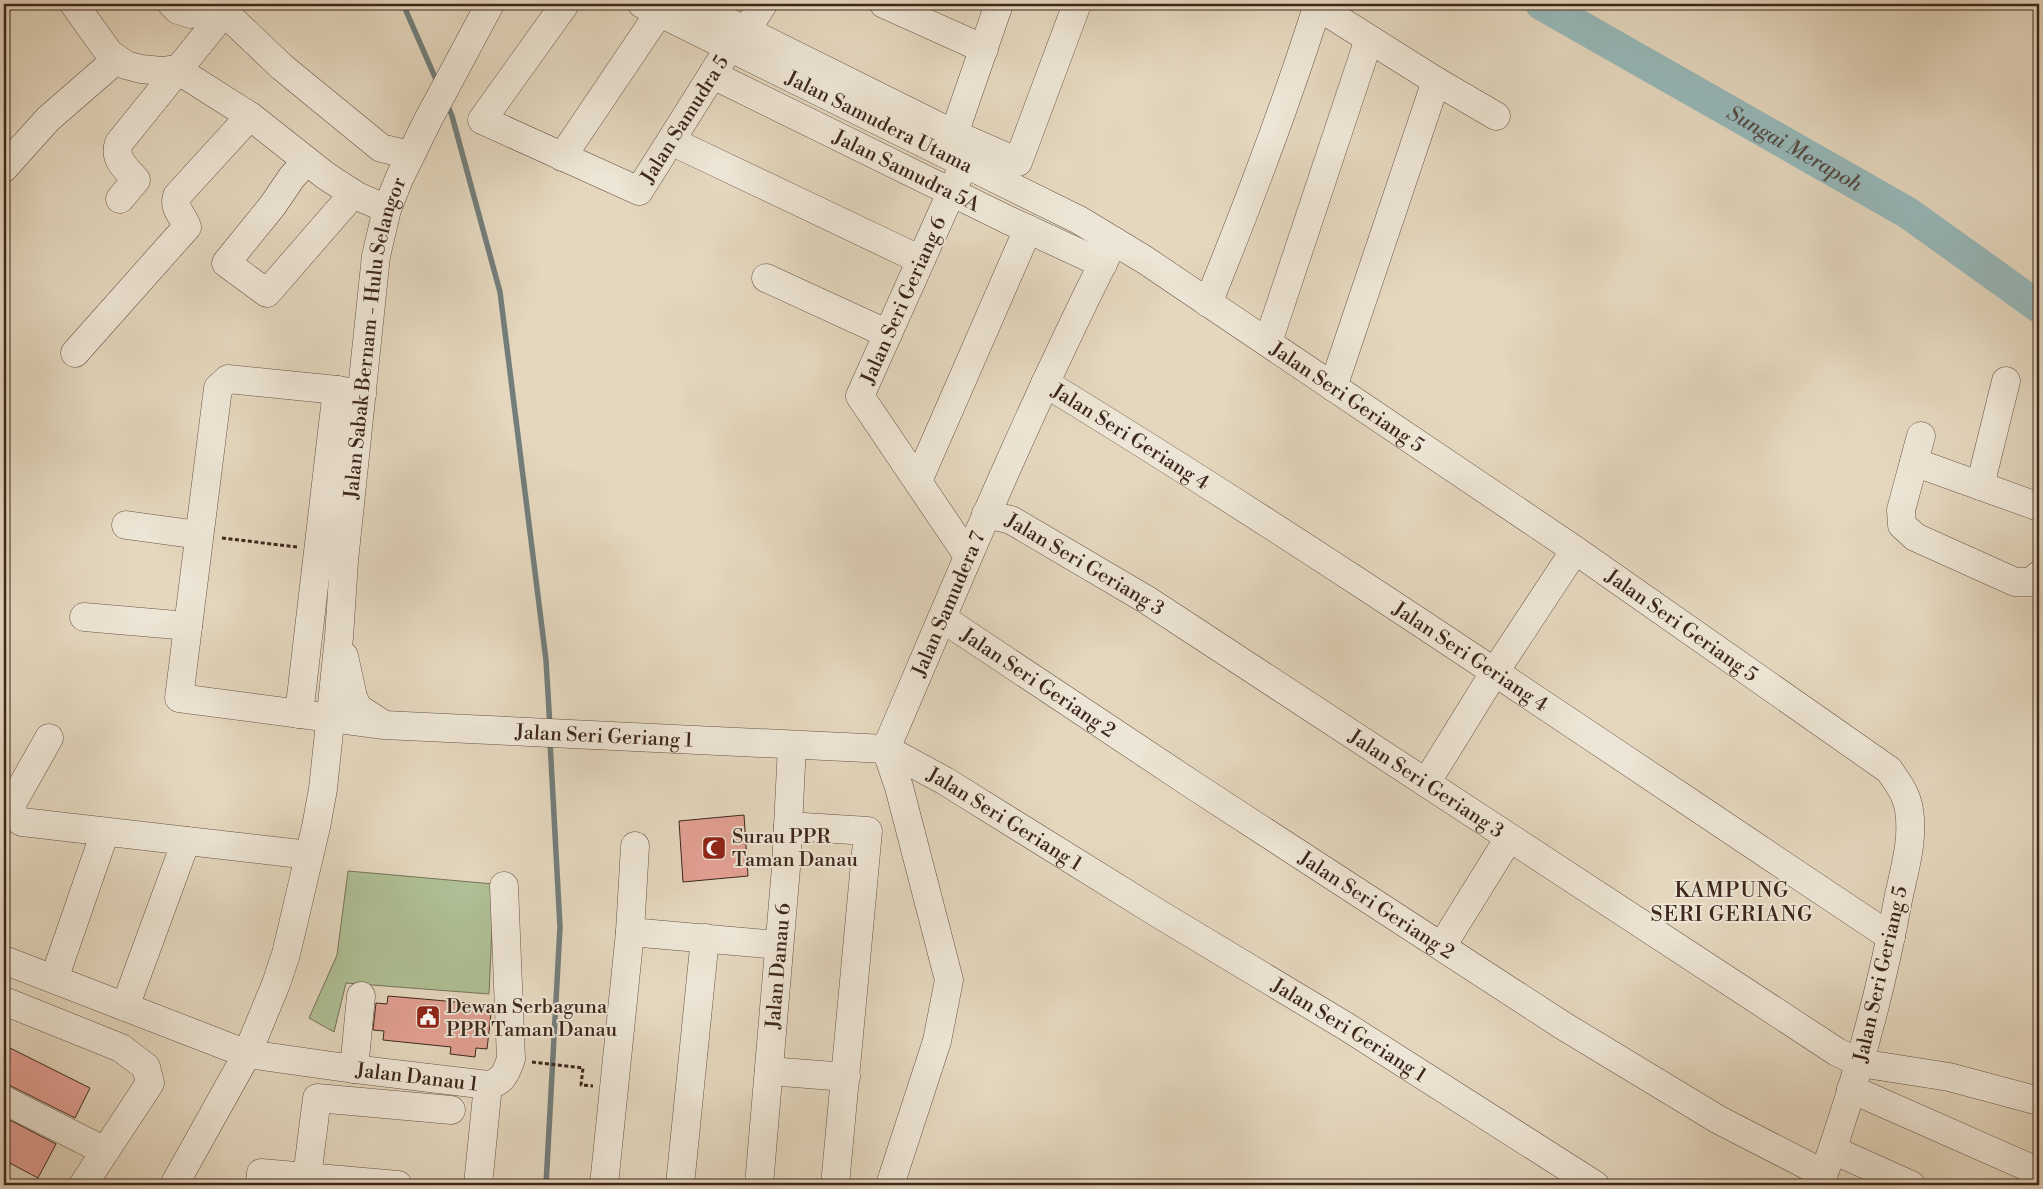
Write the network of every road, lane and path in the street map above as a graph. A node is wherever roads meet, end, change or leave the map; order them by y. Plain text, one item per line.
1 (74, 4) edge
2 (172, 4) edge
3 (490, 4) edge
4 (565, 4) edge
5 (692, 4) edge
6 (763, 4) edge
7 (884, 4) edge
8 (999, 4) edge
9 (1077, 4) edge
10 (1318, 5) edge
11 (227, 7) edge
12 (650, 8) edge
13 (738, 39) junction
14 (1369, 39) junction
15 (984, 49) junction
16 (117, 59) junction
17 (176, 69) junction
18 (712, 75) junction
19 (1436, 81) junction
20 (250, 116) junction
21 (1496, 116) dead end
22 (954, 134) junction
23 (671, 141) junction
24 (410, 154) junction
25 (562, 157) junction
26 (306, 162) junction
27 (964, 164) junction
28 (4, 168) edge
29 (951, 192) junction
30 (353, 194) junction
31 (120, 199) dead end
32 (387, 208) junction
33 (1028, 229) junction
34 (1109, 253) junction
35 (921, 260) junction
36 (766, 278) dead end
37 (1208, 303) junction
38 (888, 334) junction
39 (1268, 342) junction
40 (75, 353) dead end
41 (2006, 381) dead end
42 (1045, 383) junction
43 (1333, 387) junction
44 (350, 392) junction
45 (1920, 436) dead end
46 (1914, 462) junction
47 (918, 480) junction
48 (1980, 486) junction
49 (2039, 507) edge
50 (986, 514) junction
51 (126, 525) dead end
52 (199, 535) junction
53 (1575, 550) junction
54 (317, 555) junction
55 (968, 556) junction
56 (344, 561) junction
57 (2039, 575) edge
58 (84, 617) dead end
59 (942, 618) junction
60 (188, 626) junction
61 (339, 637) junction
62 (1494, 673) junction
63 (299, 714) junction
64 (330, 718) junction
65 (384, 725) junction
66 (50, 738) dead end
67 (792, 745) junction
68 (886, 749) junction
69 (1426, 783) junction
70 (323, 789) junction
71 (788, 826) junction
72 (105, 832) junction
73 (1509, 838) junction
74 (186, 841) junction
75 (635, 846) dead end
76 (309, 855) junction
77 (504, 886) dead end
78 (630, 932) junction
79 (1891, 937) junction
80 (705, 938) junction
81 (780, 945) junction
82 (1442, 946) junction
83 (4, 960) edge
84 (54, 979) junction
85 (361, 996) dead end
86 (4, 1001) edge
87 (125, 1007) junction
88 (266, 1009) junction
89 (247, 1054) junction
90 (296, 1060) junction
91 (531, 1062) dead end
92 (1860, 1063) junction
93 (354, 1069) junction
94 (769, 1070) junction
95 (846, 1077) junction
96 (488, 1085) junction
97 (581, 1085) dead end
98 (1851, 1089) junction
99 (4, 1100) edge
100 (2039, 1101) edge
101 (451, 1110) dead end
102 (105, 1151) junction
103 (1826, 1170) edge
104 (2039, 1172) edge
105 (307, 1177) junction
106 (261, 1179) edge
107 (83, 1185) edge
108 (174, 1185) edge
109 (398, 1185) edge
110 (478, 1185) edge
111 (604, 1185) edge
112 (680, 1185) edge
113 (759, 1185) edge
114 (836, 1185) edge
115 (890, 1185) edge
116 (1595, 1185) edge
117 (1911, 1185) edge

1 - 16 street
2 - 11 street
3 - 24 street, Jalan Sabak Bernam - Hulu Selangor
4 - 25 street
5 - 13 street, Jalan Samudera Utama
6 - 13 street, Jalan Samudra 5
7 - 15 street
8 - 15 street
9 - 22 street, Jalan Samudera Utama
10 - 14 street
10 - 37 street
11 - 17 street
11 - 24 street
12 - 13 street, Jalan Samudera Utama
12 - 25 street
13 - 18 street, Jalan Samudra 5
13 - 22 street, Jalan Samudera Utama
13 - 27 street, Jalan Samudera Utama
14 - 19 street
14 - 39 street
15 - 22 street
16 - 17 street
16 - 28 street
17 - 20 street
17 - 31 street
18 - 23 street, Jalan Samudra 5
18 - 29 street, Jalan Samudra 5A
19 - 21 street
19 - 43 street
20 - 26 street
20 - 40 street
23 - 25 street, Jalan Samudra 5
23 - 35 street
24 - 32 street, Jalan Sabak Bernam - Hulu Selangor
26 - 30 street
26 - 30 street
27 - 29 street, Jalan Seri Geriang 6
27 - 34 street, Jalan Samudera Utama
29 - 33 street, Jalan Samudra 5A
29 - 35 street, Jalan Seri Geriang 6
30 - 32 street
32 - 44 street, Jalan Sabak Bernam - Hulu Selangor
33 - 34 street, Jalan Samudra 5A
33 - 47 street
34 - 37 street, Jalan Seri Geriang 5
34 - 42 street, Jalan Samudera 7
35 - 38 street, Jalan Seri Geriang 6
36 - 38 street
37 - 39 street, Jalan Seri Geriang 5
38 - 47 street, Jalan Seri Geriang 6
39 - 43 street, Jalan Seri Geriang 5
41 - 48 street
42 - 50 street, Jalan Samudera 7
42 - 62 street, Jalan Seri Geriang 4
43 - 53 street, Jalan Seri Geriang 5
44 - 52 street
44 - 54 street
44 - 56 street, Jalan Sabak Bernam - Hulu Selangor
45 - 46 street
46 - 48 street
46 - 57 street
47 - 55 street, Jalan Seri Geriang 6
48 - 49 street
50 - 55 street, Jalan Samudera 7
50 - 69 street, Jalan Seri Geriang 3
51 - 52 street
52 - 54 path
52 - 60 street
53 - 62 street
53 - 79 street, Jalan Seri Geriang 5
54 - 56 street
54 - 63 street
55 - 59 street, Jalan Samudera 7
56 - 61 street, Jalan Sabak Bernam - Hulu Selangor
58 - 60 street
59 - 68 street, Jalan Samudera 7
59 - 82 street, Jalan Seri Geriang 2
60 - 63 street, Jalan Seri Geriang 1
61 - 64 street
61 - 65 street
62 - 69 street
62 - 79 street, Jalan Seri Geriang 4
63 - 64 street, Jalan Seri Geriang 1
64 - 65 street, Jalan Seri Geriang 1
64 - 70 street
65 - 67 street, Jalan Seri Geriang 1
65 - 70 street
66 - 72 street
67 - 68 street, Jalan Seri Geriang 1
67 - 71 street, Jalan Danau 6
68 - 115 street
68 - 116 street, Jalan Seri Geriang 1
69 - 73 street, Jalan Seri Geriang 3
70 - 76 street
71 - 81 street, Jalan Danau 6
71 - 95 street
72 - 74 street
72 - 84 street
73 - 82 street
73 - 92 street, Jalan Seri Geriang 3
74 - 76 street
74 - 87 street
75 - 78 street
76 - 88 street
77 - 96 street
78 - 80 street
78 - 111 street
79 - 92 street, Jalan Seri Geriang 5
80 - 81 street
80 - 112 street
81 - 94 street, Jalan Danau 6
82 - 103 street, Jalan Seri Geriang 2
83 - 84 street, Jalan Danau 1
84 - 87 street, Jalan Danau 1
85 - 93 street
86 - 102 street
87 - 89 street, Jalan Danau 1
88 - 89 street
88 - 90 street
89 - 90 street, Jalan Danau 1
89 - 108 street
90 - 93 street, Jalan Danau 1
91 - 97 path
92 - 98 street, Jalan Seri Geriang 5
92 - 100 street, Jalan Seri Geriang 3
93 - 96 street, Jalan Danau 1
94 - 95 street
94 - 113 street, Jalan Danau 6
95 - 114 street
96 - 110 street, Jalan Danau 1
98 - 103 street, Jalan Seri Geriang 5
98 - 104 street
99 - 102 street
101 - 105 street
102 - 107 street
103 - 117 street, Jalan Seri Geriang 2
105 - 106 street
105 - 109 street

